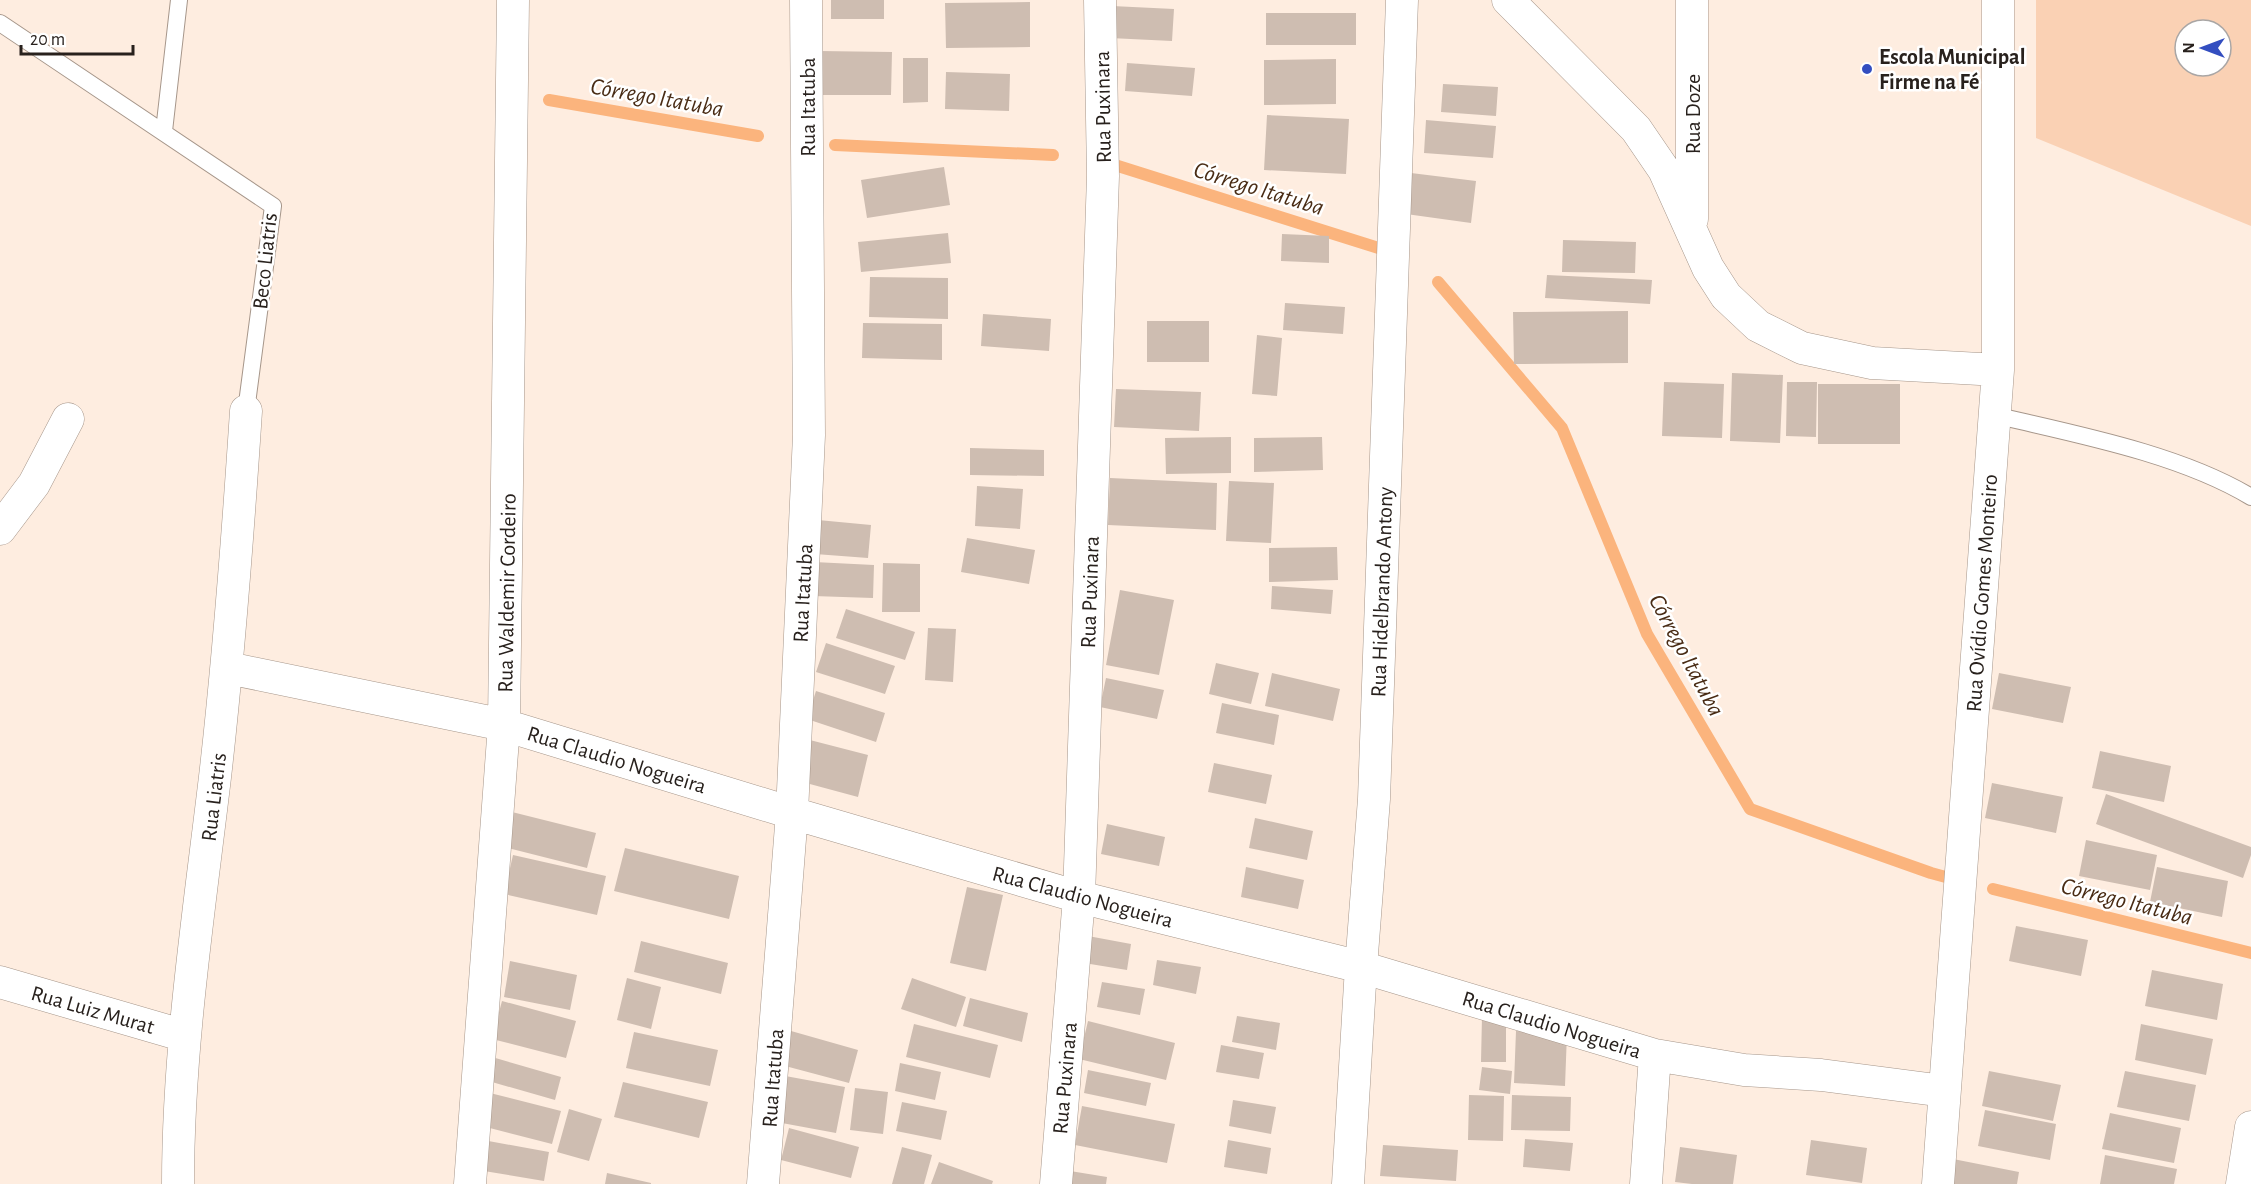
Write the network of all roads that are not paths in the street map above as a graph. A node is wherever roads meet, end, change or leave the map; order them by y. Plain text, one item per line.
1 (179, 0) edge
2 (513, 0) edge
3 (806, 0) edge
4 (1100, 0) edge
5 (1402, 0) edge
6 (1508, 0) edge
7 (1692, 0) edge
8 (1998, 0) edge
9 (0, 23) edge
10 (164, 131) junction
11 (1692, 229) junction
12 (1998, 370) junction
13 (246, 411) joint
14 (1994, 415) junction
15 (68, 419) dead end
16 (2251, 497) edge
17 (0, 530) edge
18 (228, 668) junction
19 (504, 725) junction
20 (792, 813) junction
21 (1079, 897) junction
22 (1361, 966) junction
23 (0, 982) edge
24 (185, 1036) junction
25 (1655, 1055) junction
26 (1944, 1091) junction
27 (2251, 1126) edge
28 (178, 1184) edge
29 (470, 1184) edge
30 (763, 1184) edge
31 (1056, 1184) edge
32 (1348, 1184) edge
33 (1646, 1184) edge
34 (1938, 1184) edge
35 (2242, 1184) edge

1 - 10 lane
2 - 19 street, Rua Waldemir Cordeiro
3 - 20 street, Rua Itatuba
4 - 21 street, Rua Puxinara
5 - 22 street, Rua Hidelbrando Antony
6 - 11 street
7 - 11 street, Rua Doze
8 - 12 street, Rua Ovídio Gomes Monteiro
9 - 10 lane, Beco Liatris
10 - 13 lane, Beco Liatris
11 - 12 street
12 - 14 street, Rua Ovídio Gomes Monteiro
13 - 18 street, Rua Liatris
14 - 16 lane
14 - 26 street, Rua Ovídio Gomes Monteiro
15 - 17 street
18 - 19 street, Rua Claudio Nogueira
18 - 24 street, Rua Liatris
19 - 20 street, Rua Claudio Nogueira
19 - 29 street, Rua Waldemir Cordeiro
20 - 21 street, Rua Claudio Nogueira
20 - 30 street, Rua Itatuba
21 - 22 street, Rua Claudio Nogueira
21 - 31 street, Rua Puxinara
22 - 25 street, Rua Claudio Nogueira
22 - 32 street, Rua Hidelbrando Antony
23 - 24 street, Rua Luiz Murat
24 - 28 street, Rua Liatris
25 - 26 street, Rua Claudio Nogueira
25 - 33 street
26 - 34 street, Rua Ovídio Gomes Monteiro
27 - 35 street

